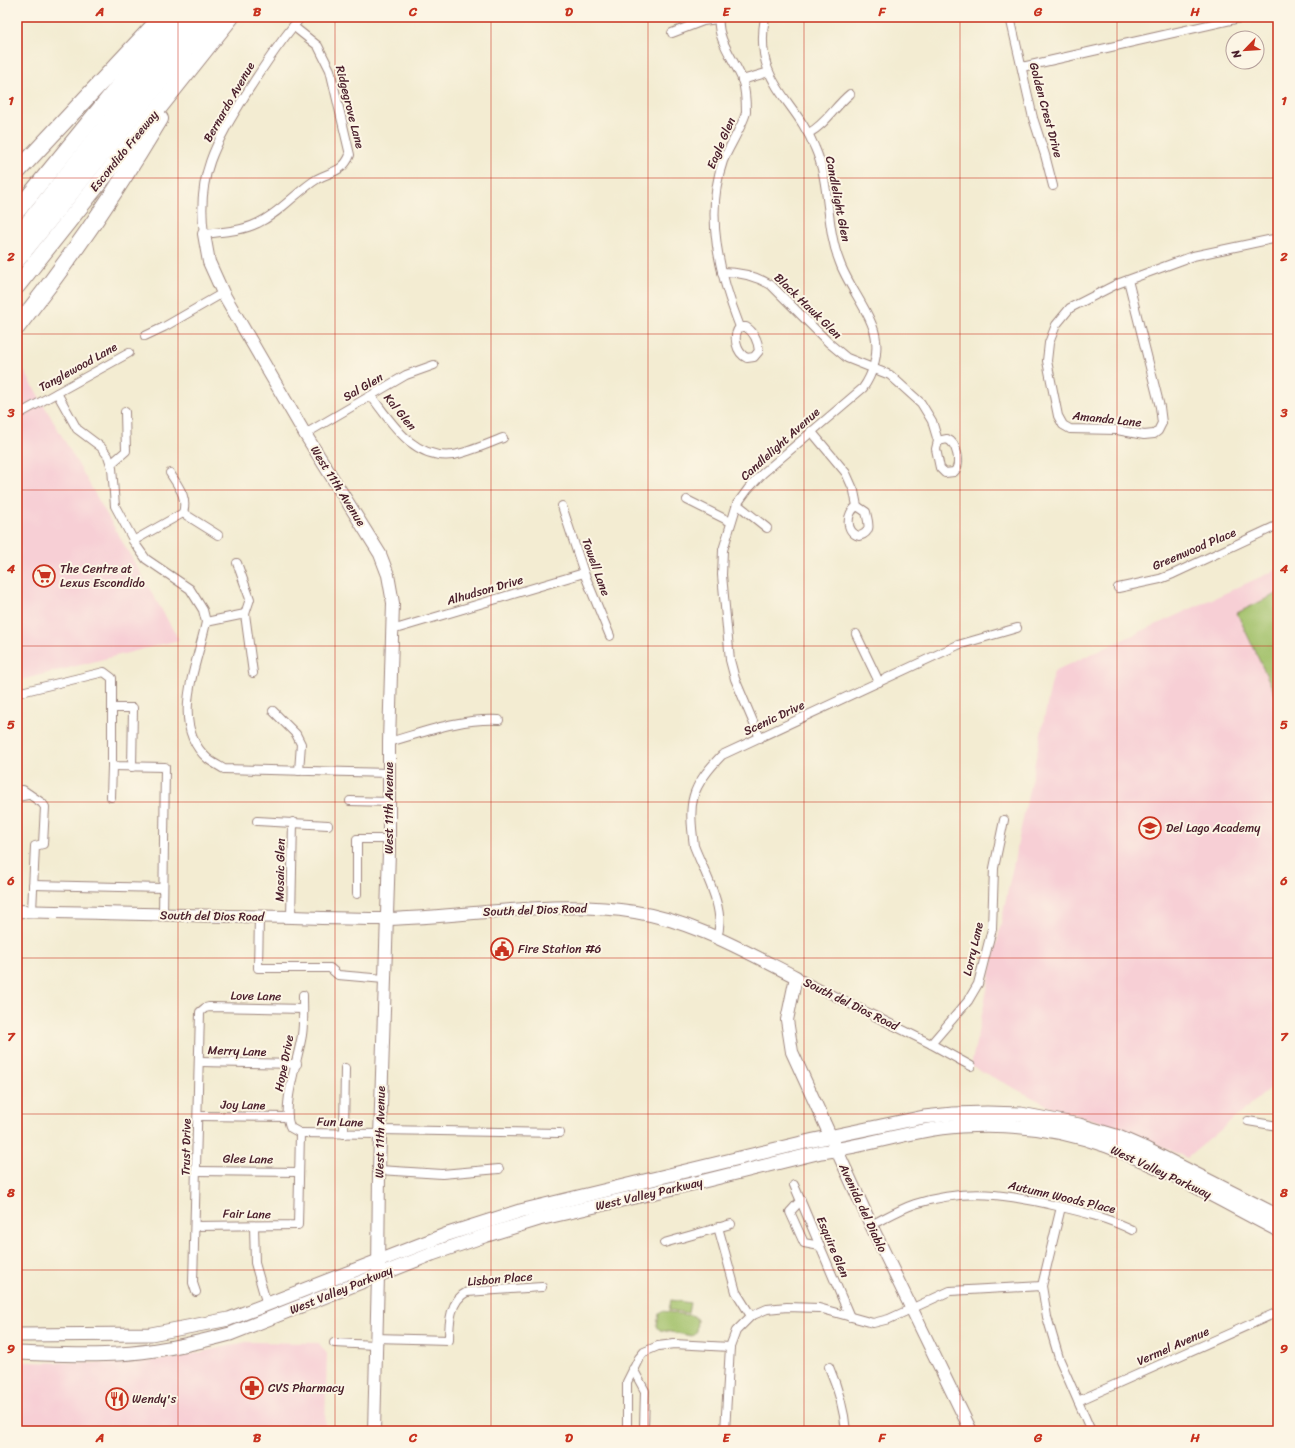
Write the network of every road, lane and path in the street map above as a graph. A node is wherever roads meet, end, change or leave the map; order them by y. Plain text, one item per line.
1 (162, 17) edge
2 (175, 17) edge
3 (193, 17) edge
4 (212, 17) edge
5 (231, 17) edge
6 (301, 17) edge
7 (765, 17) edge
8 (1010, 17) edge
9 (1244, 17) edge
10 (719, 18) edge
11 (293, 26) junction
12 (672, 33) dead end
13 (196, 62) junction
14 (1022, 68) junction
15 (768, 72) junction
16 (742, 80) junction
17 (850, 94) dead end
18 (809, 133) junction
19 (17, 172) edge
20 (1053, 186) dead end
21 (17, 211) edge
22 (204, 234) junction
23 (17, 237) edge
24 (1278, 238) edge
25 (17, 260) edge
26 (722, 272) junction
27 (1128, 280) junction
28 (17, 286) edge
29 (223, 293) junction
30 (17, 327) edge
31 (740, 327) dead end
32 (145, 336) dead end
33 (129, 353) dead end
34 (434, 365) dead end
35 (873, 368) junction
36 (57, 392) junction
37 (371, 396) junction
38 (124, 412) dead end
39 (17, 415) edge
40 (811, 431) junction
41 (305, 434) junction
42 (502, 438) dead end
43 (938, 441) dead end
44 (111, 464) junction
45 (170, 473) dead end
46 (687, 500) dead end
47 (737, 504) junction
48 (562, 506) dead end
49 (857, 506) dead end
50 (183, 513) junction
51 (731, 522) junction
52 (1278, 525) edge
53 (767, 528) dead end
54 (218, 535) dead end
55 (133, 541) junction
56 (237, 563) dead end
57 (584, 573) junction
58 (1118, 588) dead end
59 (245, 614) junction
60 (206, 622) junction
61 (1018, 628) dead end
62 (392, 630) junction
63 (856, 634) dead end
64 (610, 636) dead end
65 (253, 673) dead end
66 (879, 682) junction
67 (17, 692) edge
68 (112, 708) junction
69 (273, 711) dead end
70 (499, 720) dead end
71 (760, 738) junction
72 (389, 742) junction
73 (112, 766) junction
74 (132, 767) junction
75 (299, 771) junction
76 (390, 773) junction
77 (17, 790) edge
78 (28, 795) junction
79 (17, 797) edge
80 (111, 797) dead end
81 (350, 801) dead end
82 (390, 802) junction
83 (1004, 820) dead end
84 (257, 821) dead end
85 (293, 822) junction
86 (328, 824) dead end
87 (390, 839) junction
88 (33, 885) junction
89 (163, 888) junction
90 (357, 894) dead end
91 (17, 910) edge
92 (32, 911) junction
93 (162, 915) junction
94 (259, 917) junction
95 (291, 917) junction
96 (386, 919) junction
97 (717, 937) junction
98 (796, 977) junction
99 (384, 978) junction
100 (303, 995) dead end
101 (209, 1007) joint
102 (303, 1009) junction
103 (931, 1044) junction
104 (200, 1062) junction
105 (297, 1064) junction
106 (971, 1066) dead end
107 (345, 1068) dead end
108 (198, 1116) junction
109 (288, 1117) junction
110 (1248, 1120) dead end
111 (1278, 1126) edge
112 (380, 1132) junction
113 (300, 1133) junction
114 (560, 1133) dead end
115 (344, 1134) junction
116 (830, 1137) junction
117 (836, 1150) junction
118 (499, 1168) dead end
119 (197, 1170) junction
120 (379, 1170) junction
121 (298, 1172) junction
122 (794, 1185) dead end
123 (801, 1200) junction
124 (1061, 1207) junction
125 (1278, 1216) edge
126 (731, 1224) dead end
127 (871, 1225) junction
128 (195, 1226) junction
129 (254, 1226) junction
130 (718, 1227) junction
131 (1132, 1230) dead end
132 (1278, 1230) edge
133 (664, 1244) dead end
134 (820, 1246) junction
135 (378, 1262) junction
136 (378, 1275) junction
137 (1042, 1286) junction
138 (542, 1287) dead end
139 (196, 1292) dead end
140 (267, 1305) junction
141 (911, 1308) junction
142 (1278, 1312) edge
143 (751, 1316) junction
144 (850, 1317) junction
145 (17, 1335) edge
146 (375, 1341) junction
147 (334, 1343) dead end
148 (730, 1347) junction
149 (17, 1353) edge
150 (829, 1367) dead end
151 (633, 1370) junction
152 (1078, 1401) junction
153 (374, 1431) edge
154 (627, 1431) edge
155 (642, 1431) edge
156 (725, 1431) edge
157 (846, 1431) edge
158 (971, 1431) edge
159 (1091, 1431) edge

1 - 19 highway
2 - 21 highway
3 - 23 highway
4 - 25 highway
5 - 13 highway, Escondido Freeway
6 - 11 street, Bernardo Avenue
7 - 15 street, Candlelight Glen
8 - 14 street, Golden Crest Drive
9 - 14 street
10 - 12 street
10 - 16 street, Eagle Glen
11 - 22 street, Bernardo Avenue
11 - 22 street, Ridgegrove Lane
13 - 28 highway, Escondido Freeway
13 - 30 highway
14 - 20 street, Golden Crest Drive
15 - 16 street
15 - 18 street, Candlelight Glen
16 - 26 street, Eagle Glen
17 - 18 street
18 - 35 street, Candlelight Glen
22 - 29 street, West 11th Avenue
24 - 27 street, Amanda Lane
26 - 31 street, Eagle Glen
26 - 35 street, Black Hawk Glen
27 - 27 street, Amanda Lane
29 - 32 street
29 - 41 street, West 11th Avenue
33 - 36 street, Tanglewood Lane
34 - 37 street, Sal Glen
35 - 40 street, Candlelight Avenue
35 - 43 street, Black Hawk Glen
36 - 39 street, Tanglewood Lane
36 - 44 street
37 - 41 street, Sal Glen
37 - 42 street, Kal Glen
38 - 44 street
40 - 47 street, Candlelight Avenue
40 - 49 street
41 - 62 street, West 11th Avenue
44 - 55 street
45 - 50 street
46 - 51 street
47 - 51 street, Candlelight Avenue
47 - 53 street
48 - 57 street, Towell Lane
50 - 54 street
50 - 55 street
51 - 71 street, Candlelight Avenue
52 - 58 street, Greenwood Place
55 - 60 street
56 - 59 street
57 - 62 street, Alhudson Drive
57 - 64 street, Towell Lane
59 - 60 street
59 - 65 street
60 - 75 street
61 - 66 street, Scenic Drive
62 - 72 street, West 11th Avenue
63 - 66 street
66 - 71 street, Scenic Drive
67 - 68 street
68 - 73 street
68 - 74 street
69 - 75 street
70 - 72 street
71 - 97 street, Scenic Drive
72 - 76 street, West 11th Avenue
73 - 74 street
73 - 80 street
74 - 89 street
75 - 76 street
76 - 82 street, West 11th Avenue
77 - 78 street
78 - 79 street
78 - 88 street
81 - 82 street
82 - 87 street, West 11th Avenue
83 - 103 street, Lorry Lane
84 - 85 street, Mosaic Glen
85 - 86 street, Mosaic Glen
85 - 95 street, Mosaic Glen
87 - 90 street
87 - 96 street, West 11th Avenue
88 - 89 street
88 - 92 street
89 - 93 street
91 - 92 street, South del Dios Road
92 - 93 street, South del Dios Road
93 - 94 street, South del Dios Road
94 - 95 street, South del Dios Road
94 - 99 street
95 - 96 street, South del Dios Road
96 - 97 street, South del Dios Road
96 - 99 street, West 11th Avenue
97 - 98 street, South del Dios Road
98 - 103 street, South del Dios Road
98 - 116 street, Avenida del Diablo
99 - 112 street, West 11th Avenue
100 - 102 street, Hope Drive
101 - 102 street, Love Lane
101 - 104 street, Trust Drive
102 - 105 street, Hope Drive
103 - 106 street, South del Dios Road
104 - 105 street, Merry Lane
104 - 108 street, Trust Drive
105 - 109 street, Hope Drive
107 - 115 street
108 - 109 street, Joy Lane
108 - 119 street, Trust Drive
109 - 113 street
110 - 111 street
112 - 114 street, Fun Lane
112 - 115 street, Fun Lane
112 - 120 street, West 11th Avenue
113 - 115 street, Fun Lane
113 - 121 street
116 - 117 street, Avenida del Diablo
116 - 125 main road, West Valley Parkway
116 - 135 main road, West Valley Parkway
117 - 127 street, Avenida del Diablo
117 - 132 main road, West Valley Parkway
117 - 136 main road, West Valley Parkway
118 - 120 street
119 - 121 street, Glee Lane
119 - 128 street, Trust Drive
120 - 135 street, West 11th Avenue
121 - 129 street, Fair Lane
122 - 123 street, Esquire Glen
123 - 134 street, Esquire Glen
123 - 134 street
124 - 127 street, Autumn Woods Place
124 - 131 street, Autumn Woods Place
124 - 137 street
126 - 130 street
127 - 141 street, Avenida del Diablo
128 - 129 street, Fair Lane
128 - 139 street, Trust Drive
129 - 140 street
130 - 133 street
130 - 143 street
134 - 144 street, Esquire Glen
135 - 136 street, West 11th Avenue
135 - 140 main road, West Valley Parkway
136 - 146 street, West 11th Avenue
136 - 149 main road, West Valley Parkway
137 - 141 street
137 - 152 street
138 - 146 street, Lisbon Place
140 - 145 main road, West Valley Parkway
141 - 144 street
141 - 158 street, Avenida del Diablo
142 - 152 street, Vermel Avenue
143 - 144 street
143 - 148 street
146 - 147 street
146 - 153 street, West 11th Avenue
148 - 151 street
148 - 156 street
150 - 157 street
151 - 154 street
151 - 155 street
152 - 159 street

